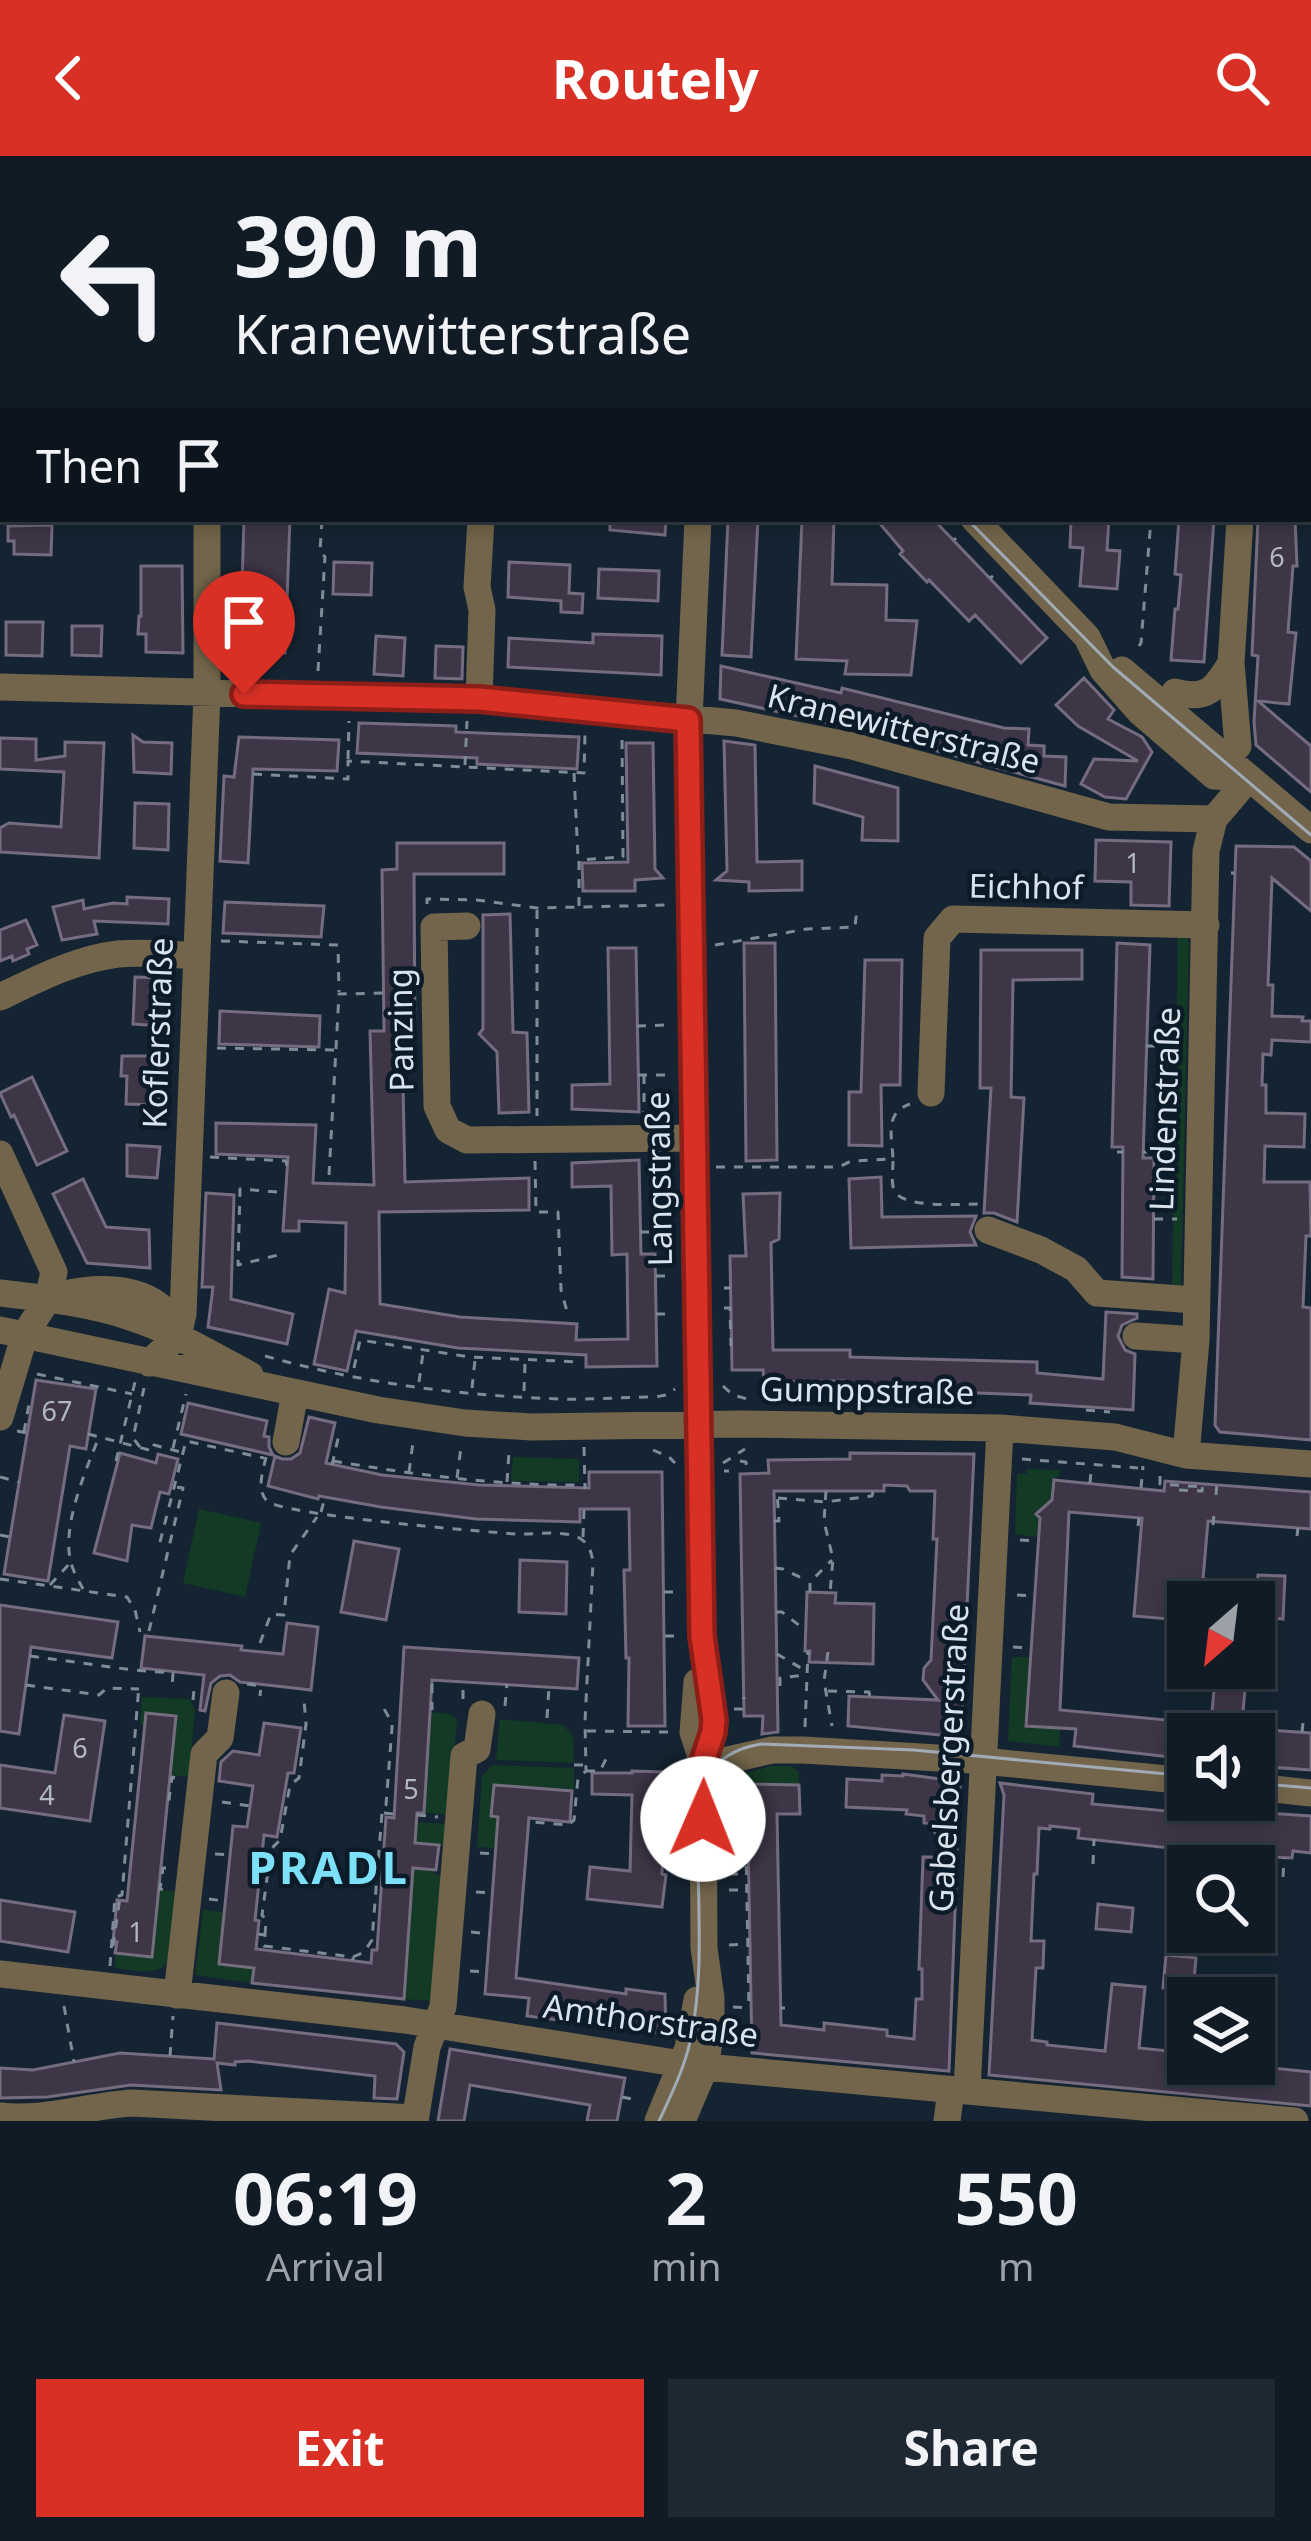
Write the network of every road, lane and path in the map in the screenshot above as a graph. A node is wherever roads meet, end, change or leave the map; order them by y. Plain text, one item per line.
1 (207, 522) edge
2 (322, 522) edge
3 (482, 522) edge
4 (698, 522) edge
5 (1009, 522) edge
6 (1151, 522) edge
7 (1240, 522) edge
8 (961, 532) edge
9 (1001, 547) junction
10 (1087, 637) junction
11 (1139, 646) dead end
12 (1231, 664) junction
13 (0, 687) edge
14 (1175, 692) junction
15 (207, 693) junction
16 (317, 695) junction
17 (350, 696) junction
18 (474, 699) junction
19 (586, 708) junction
20 (622, 712) junction
21 (688, 720) junction
22 (1238, 746) junction
23 (348, 761) junction
24 (465, 767) junction
25 (574, 772) junction
26 (253, 774) dead end
27 (1249, 778) junction
28 (1305, 813) edge
29 (1214, 819) junction
30 (578, 860) junction
31 (668, 905) dead end
32 (580, 907) junction
33 (537, 908) junction
34 (865, 916) dead end
35 (1205, 925) junction
36 (467, 926) dead end
37 (434, 927) junction
38 (720, 944) dead end
39 (196, 948) junction
40 (384, 993) dead end
41 (338, 994) junction
42 (0, 997) edge
43 (637, 1025) dead end
44 (669, 1025) dead end
45 (1146, 1046) dead end
46 (1172, 1046) dead end
47 (193, 1047) junction
48 (335, 1050) junction
49 (670, 1075) dead end
50 (931, 1093) joint
51 (644, 1111) dead end
52 (693, 1138) junction
53 (536, 1139) junction
54 (1143, 1152) dead end
55 (1170, 1152) dead end
56 (0, 1154) edge
57 (189, 1156) junction
58 (892, 1159) junction
59 (695, 1167) junction
60 (288, 1173) dead end
61 (329, 1175) dead end
62 (277, 1192) dead end
63 (1154, 1219) dead end
64 (1173, 1219) dead end
65 (985, 1223) joint
66 (640, 1232) dead end
67 (672, 1232) dead end
68 (282, 1254) dead end
69 (656, 1276) dead end
70 (673, 1276) dead end
71 (724, 1288) dead end
72 (731, 1288) dead end
73 (0, 1293) edge
74 (48, 1299) junction
75 (1196, 1300) junction
76 (0, 1305) edge
77 (724, 1308) dead end
78 (656, 1314) dead end
79 (673, 1314) dead end
80 (568, 1316) dead end
81 (13, 1332) edge
82 (178, 1336) junction
83 (1136, 1336) dead end
84 (1196, 1340) junction
85 (729, 1346) dead end
86 (424, 1351) junction
87 (254, 1353) dead end
88 (476, 1357) junction
89 (525, 1361) junction
90 (581, 1362) dead end
91 (354, 1368) dead end
92 (30, 1371) dead end
93 (143, 1371) junction
94 (419, 1382) dead end
95 (724, 1387) dead end
96 (187, 1388) dead end
97 (472, 1388) dead end
98 (676, 1388) dead end
99 (874, 1389) dead end
100 (286, 1391) junction
101 (524, 1391) dead end
102 (132, 1394) junction
103 (732, 1394) dead end
104 (666, 1395) junction
105 (876, 1401) dead end
106 (667, 1406) dead end
107 (1090, 1409) dead end
108 (1110, 1412) dead end
109 (0, 1417) edge
110 (697, 1425) junction
111 (584, 1427) junction
112 (1000, 1428) junction
113 (340, 1430) dead end
114 (88, 1434) dead end
115 (99, 1437) junction
116 (121, 1442) junction
117 (286, 1442) dead end
118 (413, 1442) dead end
119 (667, 1444) dead end
120 (733, 1445) dead end
121 (461, 1447) dead end
122 (142, 1448) junction
123 (172, 1450) junction
124 (508, 1452) dead end
125 (183, 1453) junction
126 (142, 1459) dead end
127 (740, 1460) dead end
128 (1027, 1460) dead end
129 (116, 1462) dead end
130 (675, 1462) dead end
131 (724, 1462) dead end
132 (1311, 1465) edge
133 (1183, 1467) junction
134 (1091, 1471) dead end
135 (408, 1473) junction
136 (747, 1474) dead end
137 (1160, 1476) dead end
138 (1217, 1477) dead end
139 (0, 1478) edge
140 (457, 1480) junction
141 (1203, 1480) dead end
142 (20, 1482) dead end
143 (507, 1484) junction
144 (1090, 1484) dead end
145 (174, 1486) junction
146 (1141, 1488) dead end
147 (1179, 1489) junction
148 (812, 1491) dead end
149 (826, 1491) dead end
150 (873, 1491) dead end
151 (1216, 1495) dead end
152 (325, 1496) dead end
153 (812, 1501) junction
154 (825, 1502) junction
155 (584, 1509) dead end
156 (1214, 1514) dead end
157 (320, 1515) junction
158 (1139, 1518) dead end
159 (774, 1521) dead end
160 (1213, 1525) dead end
161 (1138, 1526) dead end
162 (1298, 1528) dead end
163 (0, 1535) edge
164 (1298, 1536) dead end
165 (10, 1537) dead end
166 (582, 1539) junction
167 (1015, 1540) dead end
168 (1037, 1541) dead end
169 (160, 1542) dead end
170 (833, 1559) junction
171 (70, 1562) junction
172 (775, 1568) dead end
173 (0, 1579) edge
174 (810, 1582) junction
175 (49, 1586) junction
176 (84, 1591) junction
177 (664, 1592) dead end
178 (676, 1592) dead end
179 (810, 1592) dead end
180 (830, 1593) dead end
181 (1014, 1595) dead end
182 (1033, 1596) dead end
183 (776, 1612) dead end
184 (806, 1630) dead end
185 (149, 1631) dead end
186 (140, 1632) dead end
187 (665, 1636) dead end
188 (690, 1636) junction
189 (260, 1643) dead end
190 (1012, 1647) dead end
191 (1029, 1648) dead end
192 (808, 1651) dead end
193 (828, 1652) dead end
194 (777, 1654) dead end
195 (30, 1656) dead end
196 (807, 1673) junction
197 (464, 1682) dead end
198 (26, 1684) dead end
199 (432, 1684) dead end
200 (507, 1684) dead end
201 (246, 1687) joint
202 (549, 1687) dead end
203 (780, 1687) dead end
204 (172, 1688) dead end
205 (194, 1690) dead end
206 (826, 1691) junction
207 (260, 1696) dead end
208 (744, 1697) dead end
209 (869, 1697) dead end
210 (193, 1700) dead end
211 (304, 1700) dead end
212 (742, 1706) dead end
213 (382, 1707) dead end
214 (432, 1710) dead end
215 (483, 1712) junction
216 (547, 1718) dead end
217 (1303, 1723) dead end
218 (586, 1731) junction
219 (673, 1732) dead end
220 (1302, 1732) dead end
221 (805, 1736) dead end
222 (833, 1737) dead end
223 (606, 1760) dead end
224 (985, 1761) junction
225 (703, 1762) junction
226 (574, 1765) dead end
227 (586, 1768) junction
228 (172, 1779) dead end
229 (1167, 1779) edge
230 (1275, 1789) edge
231 (1311, 1792) edge
232 (170, 1797) dead end
233 (214, 1801) dead end
234 (664, 1805) dead end
235 (679, 1805) dead end
236 (250, 1806) dead end
237 (382, 1813) junction
238 (394, 1814) dead end
239 (417, 1815) dead end
240 (448, 1817) dead end
241 (532, 1819) dead end
242 (1094, 1839) dead end
243 (663, 1841) dead end
244 (680, 1841) dead end
245 (476, 1853) dead end
246 (496, 1855) dead end
247 (1284, 1858) dead end
248 (729, 1859) dead end
249 (1093, 1864) dead end
250 (163, 1870) dead end
251 (729, 1874) dead end
252 (746, 1874) junction
253 (1283, 1877) dead end
254 (161, 1888) dead end
255 (729, 1890) dead end
256 (474, 1892) dead end
257 (493, 1894) dead end
258 (748, 1894) junction
259 (120, 1895) junction
260 (204, 1899) dead end
261 (225, 1901) dead end
262 (471, 1932) dead end
263 (258, 1934) dead end
264 (490, 1934) dead end
265 (265, 1935) junction
266 (748, 1941) junction
267 (717, 1946) junction
268 (111, 1948) junction
269 (734, 1960) dead end
270 (748, 1960) junction
271 (109, 1968) dead end
272 (469, 1971) dead end
273 (487, 1972) dead end
274 (0, 1974) edge
275 (734, 1977) dead end
276 (749, 1981) junction
277 (64, 2001) dead end
278 (175, 2004) junction
279 (731, 2007) dead end
280 (436, 2026) junction
281 (745, 2038) dead end
282 (752, 2042) dead end
283 (170, 2056) dead end
284 (74, 2062) dead end
285 (694, 2066) junction
286 (959, 2091) junction
287 (622, 2097) dead end
288 (637, 2100) dead end
289 (0, 2116) edge
290 (415, 2120) edge
291 (658, 2121) edge
292 (682, 2121) edge
293 (947, 2121) edge
294 (1295, 2121) edge

1 - 15 street, Koflerstraße
2 - 16 path
3 - 18 street
4 - 21 street, Langstraße
5 - 9 street
6 - 11 path
7 - 12 street
8 - 9 street
9 - 10 street
10 - 14 street
10 - 27 street
12 - 14 street
12 - 22 street
13 - 15 street, Kranewitterstraße
14 - 22 street
15 - 16 street, Kranewitterstraße
15 - 39 street, Koflerstraße
16 - 17 street, Kranewitterstraße
17 - 18 street, Kranewitterstraße
17 - 23 path
18 - 19 street, Kranewitterstraße
18 - 24 path
19 - 20 street, Kranewitterstraße
19 - 25 path
20 - 21 street, Kranewitterstraße
20 - 30 path
21 - 29 street, Kranewitterstraße
21 - 52 street, Langstraße
22 - 27 street
23 - 24 path
23 - 26 path
24 - 25 path
25 - 30 path
27 - 28 street
27 - 29 street
29 - 35 street, Lindenstraße
30 - 32 path
31 - 32 path
32 - 33 path
33 - 37 path
33 - 53 path
34 - 38 path
35 - 50 street, Eichhof
35 - 75 street, Lindenstraße
36 - 37 street, Panzing
37 - 53 street, Panzing
39 - 41 path
39 - 42 street
39 - 47 street, Koflerstraße
40 - 41 path
41 - 48 path
43 - 44 path
45 - 46 path
47 - 48 path
47 - 57 street, Koflerstraße
48 - 61 path
49 - 51 path
50 - 58 path
52 - 53 street, Panzing
52 - 59 street, Langstraße
53 - 80 path
54 - 55 path
56 - 74 street
57 - 60 path
57 - 82 street, Koflerstraße
58 - 59 path
58 - 65 path
59 - 110 street, Langstraße
62 - 68 path
63 - 64 path
65 - 75 street
66 - 67 path
69 - 70 path
71 - 72 path
73 - 74 street, Gumppstraße
74 - 76 street, Gumppstraße
74 - 81 street
74 - 82 street, Gumppstraße
75 - 84 street, Lindenstraße
77 - 85 path
78 - 79 path
81 - 93 street, Gumppstraße
81 - 109 street
82 - 93 street
82 - 100 street, Gumppstraße
83 - 84 street
84 - 133 street, Lindenstraße
86 - 88 path
86 - 91 path
86 - 94 path
87 - 104 path
88 - 89 path
88 - 97 path
89 - 90 path
89 - 101 path
92 - 102 path
93 - 100 street, Gumppstraße
93 - 102 path
93 - 122 path
95 - 103 path
96 - 123 path
98 - 104 path
99 - 105 path
100 - 111 street, Gumppstraße
100 - 117 street
102 - 116 path
104 - 106 path
107 - 108 path
110 - 111 street, Gumppstraße
110 - 112 street, Gumppstraße
110 - 188 street, Langstraße
111 - 143 path
112 - 133 street, Gumppstraße
112 - 224 street, Gabelsbergerstraße
113 - 135 path
114 - 115 path
115 - 116 path
115 - 171 path
116 - 122 path
116 - 129 path
118 - 135 path
119 - 130 path
120 - 131 path
121 - 140 path
122 - 123 path
122 - 126 path
123 - 125 path
124 - 143 path
125 - 145 path
125 - 157 path
127 - 136 path
128 - 146 path
132 - 133 street, Gumppstraße
133 - 147 path
134 - 144 path
135 - 140 path
137 - 147 path
138 - 151 path
139 - 142 path
140 - 143 path
141 - 147 path
145 - 169 path
145 - 185 path
148 - 153 path
149 - 154 path
150 - 154 path
152 - 157 path
153 - 154 path
153 - 159 path
154 - 170 path
155 - 166 path
156 - 160 path
157 - 166 path
157 - 189 path
158 - 161 path
162 - 164 path
163 - 165 path
166 - 218 path
167 - 168 path
170 - 174 path
170 - 180 path
171 - 175 path
171 - 176 path
172 - 174 path
173 - 175 path
174 - 179 path
175 - 176 path
176 - 186 path
177 - 178 path
181 - 182 path
183 - 184 path
187 - 188 path
188 - 225 street, Langstraße
190 - 191 path
192 - 196 path
193 - 206 path
194 - 196 path
195 - 204 path
196 - 203 path
196 - 221 path
197 - 215 path
198 - 259 path
199 - 214 path
200 - 215 path
201 - 207 path
201 - 278 street
202 - 216 path
205 - 210 path
206 - 209 path
206 - 222 path
208 - 212 path
211 - 265 path
213 - 237 path
215 - 280 street
217 - 220 path
218 - 219 path
218 - 227 path
223 - 227 path
224 - 225 street
224 - 229 street
224 - 286 street, Gabelsbergerstraße
225 - 267 street, Langstraße
226 - 227 path
227 - 241 path
228 - 232 path
230 - 231 street
233 - 236 path
234 - 235 path
237 - 238 path
237 - 265 path
239 - 240 path
242 - 249 path
243 - 244 path
245 - 246 path
247 - 253 path
248 - 252 path
250 - 254 path
251 - 252 path
252 - 258 path
255 - 258 path
256 - 257 path
258 - 266 path
259 - 268 path
259 - 268 path
260 - 261 path
262 - 264 path
263 - 265 path
266 - 267 path
266 - 270 path
267 - 285 street, Langstraße
268 - 271 path
269 - 270 path
270 - 276 path
272 - 273 path
274 - 278 street, Amthorstraße
275 - 276 path
276 - 279 path
277 - 284 path
278 - 280 street, Amthorstraße
278 - 283 path
280 - 285 street, Amthorstraße
280 - 290 street
281 - 282 path
285 - 286 street, Amthorstraße
285 - 291 street
285 - 292 street
286 - 293 street, Gabelsbergerstraße
286 - 294 street, Amthorstraße
287 - 288 path
289 - 290 street

